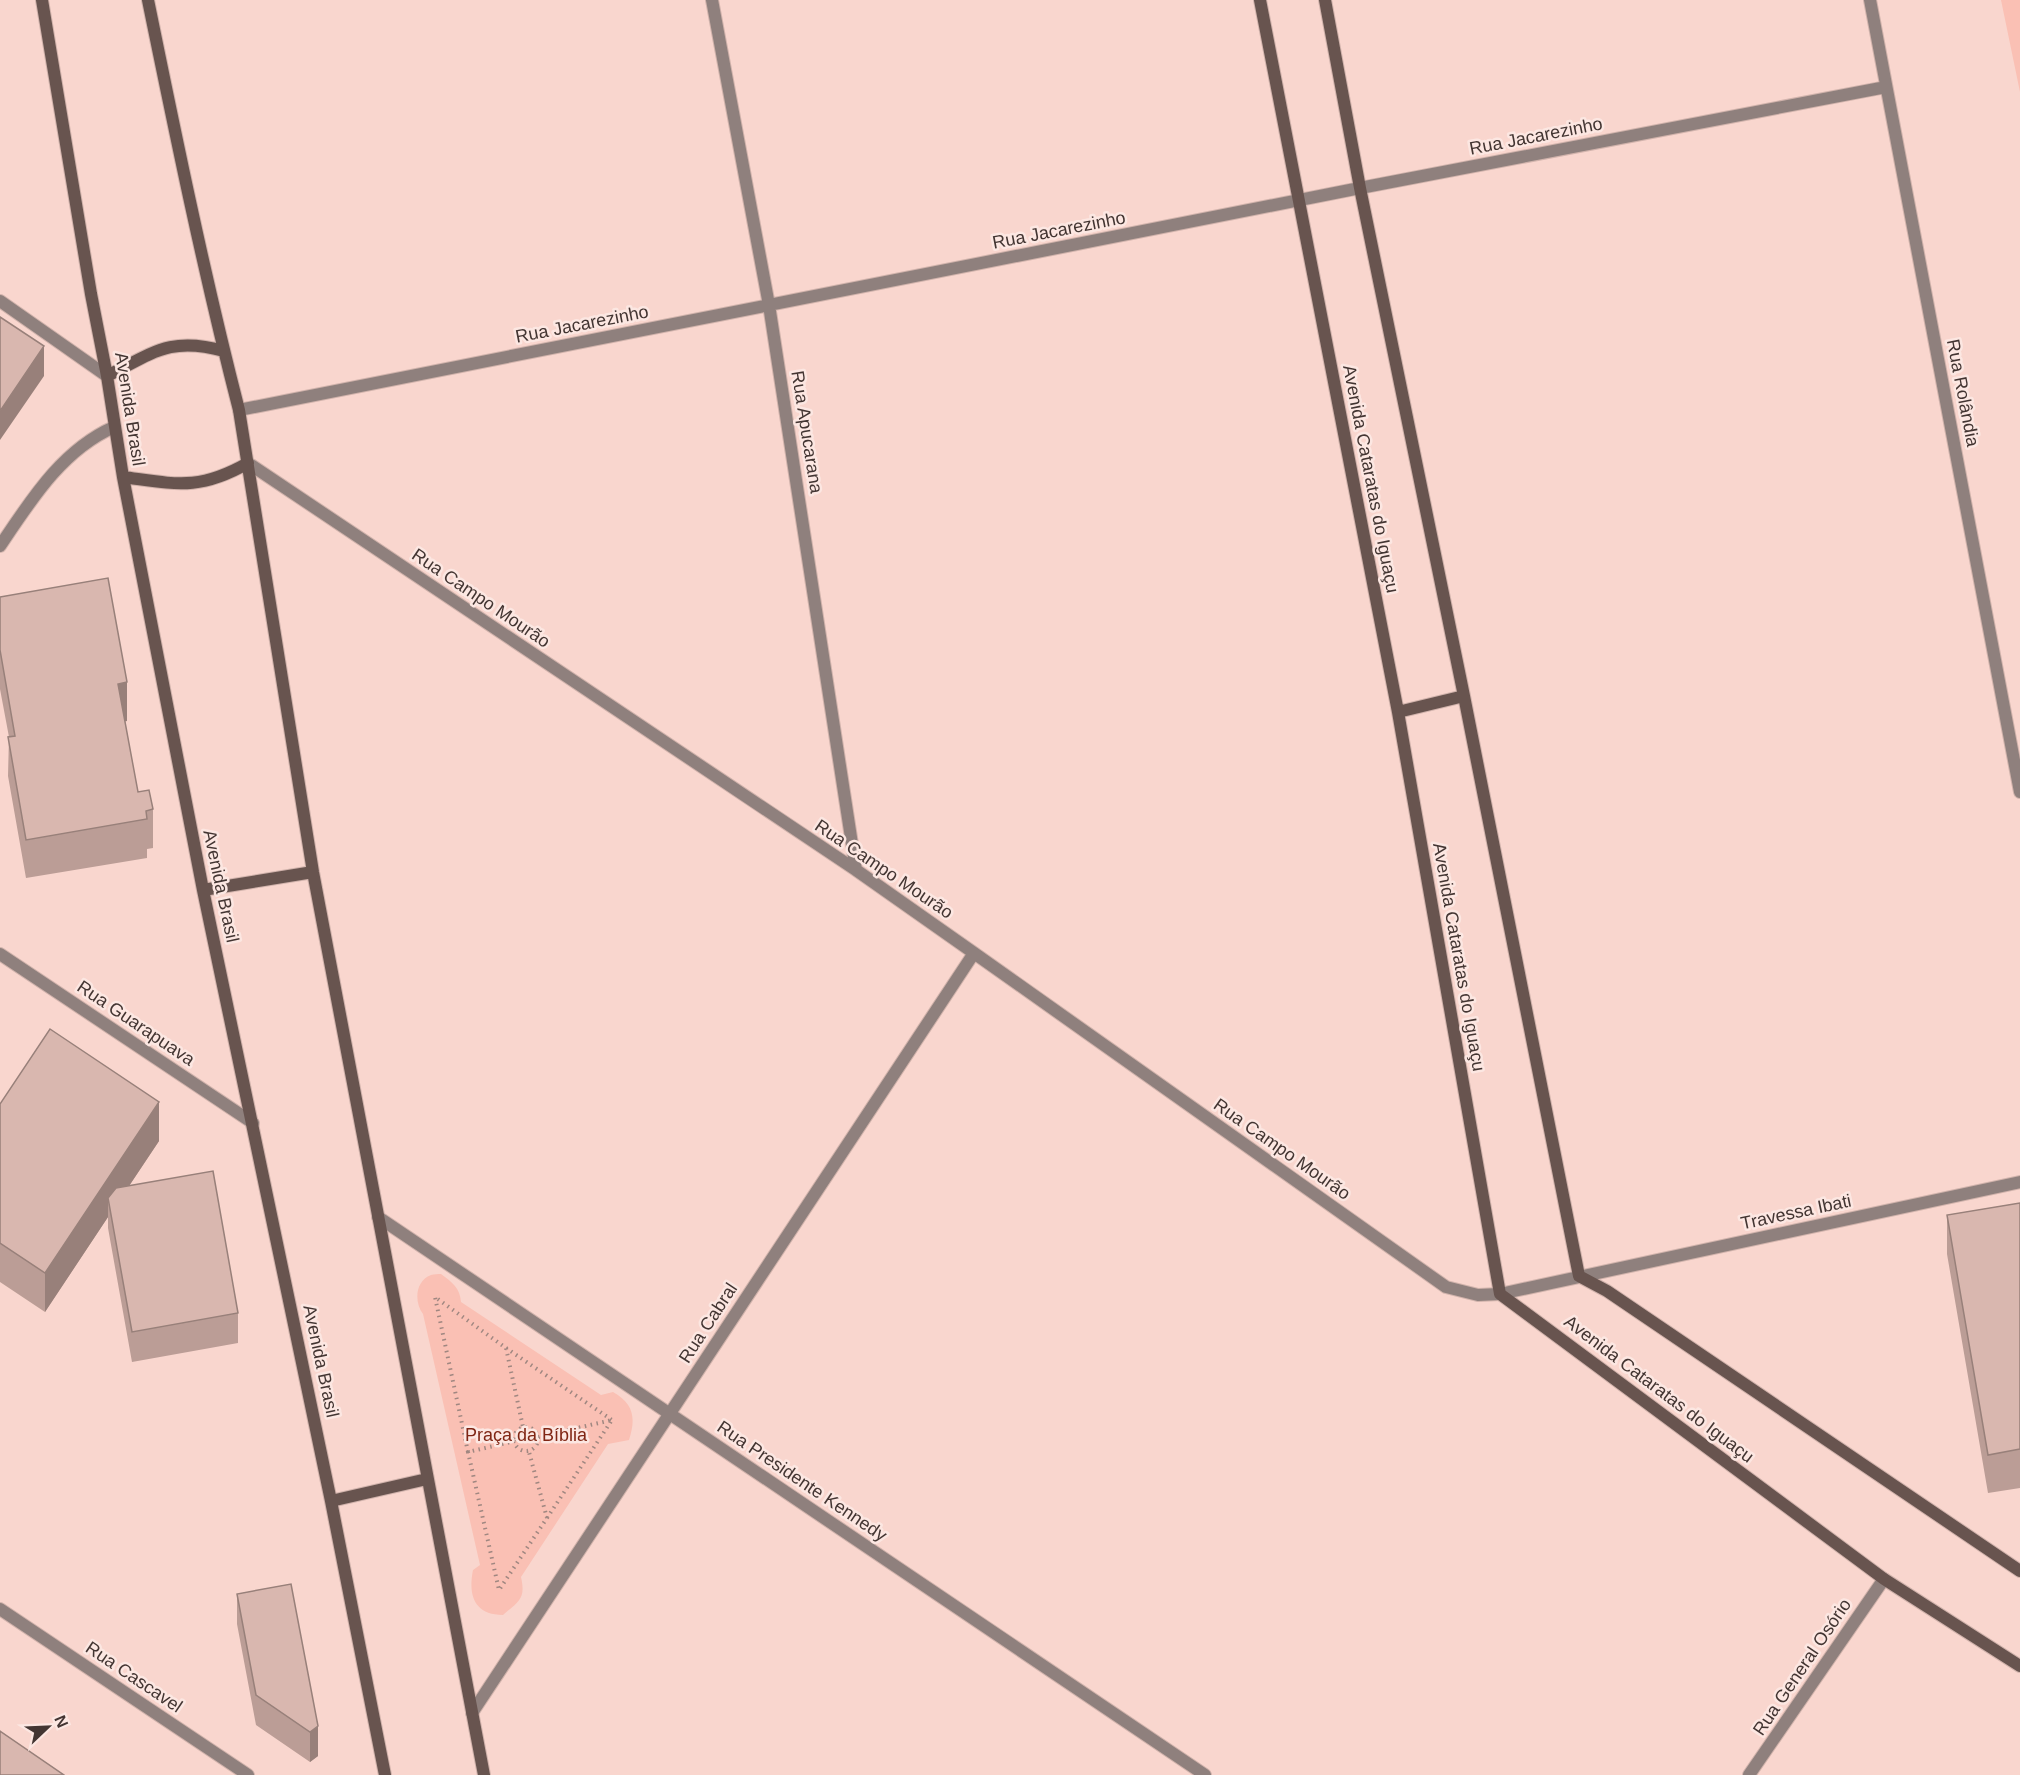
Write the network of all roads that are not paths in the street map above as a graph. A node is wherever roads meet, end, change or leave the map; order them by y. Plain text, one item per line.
1 (42, 0) edge
2 (148, 0) edge
3 (712, 0) edge
4 (1260, 0) edge
5 (1325, 0) edge
6 (1870, 0) edge
7 (1886, 87) junction
8 (1360, 188) junction
9 (1299, 202) junction
10 (0, 301) edge
11 (769, 305) junction
12 (224, 351) junction
13 (107, 376) junction
14 (239, 410) junction
15 (114, 426) junction
16 (248, 463) junction
17 (123, 477) junction
18 (0, 546) edge
19 (1464, 696) junction
20 (1398, 712) junction
21 (2020, 792) edge
22 (856, 870) junction
23 (313, 872) junction
24 (203, 891) junction
25 (975, 952) junction
26 (0, 954) edge
27 (253, 1123) junction
28 (2020, 1182) edge
29 (378, 1217) junction
30 (1579, 1276) junction
31 (1500, 1294) junction
32 (670, 1413) junction
33 (427, 1479) junction
34 (332, 1501) junction
35 (2020, 1571) edge
36 (1884, 1579) junction
37 (0, 1609) edge
38 (2020, 1666) edge
39 (472, 1713) junction
40 (248, 1775) edge
41 (385, 1775) edge
42 (484, 1775) edge
43 (1205, 1775) edge
44 (1749, 1775) edge

1 - 13 street, Avenida Brasil
2 - 12 street
3 - 11 street, Rua Apucarana
4 - 9 street, Avenida Cataratas do Iguaçu
5 - 8 street
6 - 7 street, Rua Rolândia
7 - 8 street, Rua Jacarezinho
7 - 21 street, Rua Rolândia
8 - 9 street, Rua Jacarezinho
8 - 19 street
9 - 11 street, Rua Jacarezinho
9 - 20 street, Avenida Cataratas do Iguaçu
10 - 13 street
11 - 14 street, Rua Jacarezinho
11 - 22 street, Rua Apucarana
12 - 13 street
12 - 14 street
13 - 15 street, Avenida Brasil
14 - 16 street
15 - 17 street, Avenida Brasil
15 - 18 street
16 - 17 street
16 - 22 street, Rua Campo Mourão
16 - 23 street
17 - 24 street, Avenida Brasil
19 - 20 street
19 - 30 street
20 - 31 street, Avenida Cataratas do Iguaçu
22 - 25 street, Rua Campo Mourão
23 - 24 street
23 - 29 street
24 - 27 street, Avenida Brasil
25 - 31 street, Rua Campo Mourão
25 - 32 street, Rua Cabral
26 - 27 street, Rua Guarapuava
27 - 34 street, Avenida Brasil
28 - 30 street, Travessa Ibati
29 - 32 street, Rua Presidente Kennedy
29 - 33 street
30 - 31 street, Rua Campo Mourão
30 - 35 street
31 - 36 street, Avenida Cataratas do Iguaçu
32 - 39 street, Rua Cabral
32 - 43 street, Rua Presidente Kennedy
33 - 34 street
33 - 39 street
34 - 41 street, Avenida Brasil
36 - 38 street, Avenida Cataratas do Iguaçu
36 - 44 street, Rua General Osório
37 - 40 street, Rua Cascavel
39 - 42 street

